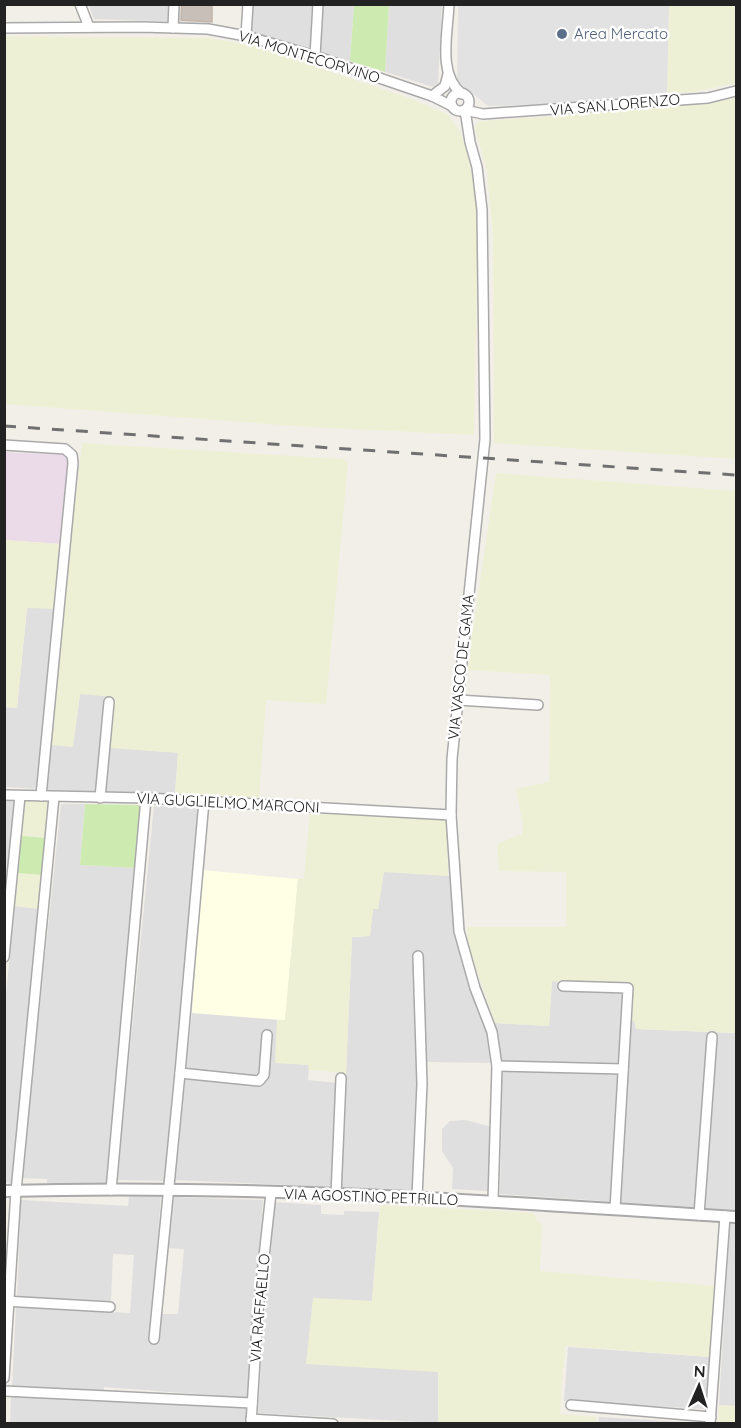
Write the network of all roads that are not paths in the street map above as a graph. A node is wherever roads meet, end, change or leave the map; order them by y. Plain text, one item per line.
1 (80, 4) edge
2 (174, 4) edge
3 (248, 4) edge
4 (318, 4) edge
5 (449, 4) edge
6 (89, 27) junction
7 (4, 28) edge
8 (173, 28) junction
9 (246, 36) junction
10 (315, 56) junction
11 (447, 74) junction
12 (445, 86) junction
13 (736, 91) edge
14 (432, 96) junction
15 (461, 96) junction
16 (458, 109) junction
17 (492, 113) junction
18 (4, 445) edge
19 (458, 700) junction
20 (109, 702) dead end
21 (538, 705) dead end
22 (4, 795) edge
23 (20, 796) junction
24 (41, 796) junction
25 (54, 797) junction
26 (100, 798) junction
27 (146, 798) junction
28 (204, 801) junction
29 (451, 815) junction
30 (418, 956) dead end
31 (4, 957) edge
32 (563, 986) dead end
33 (267, 1035) dead end
34 (712, 1037) dead end
35 (497, 1066) junction
36 (623, 1069) junction
37 (180, 1073) junction
38 (341, 1078) dead end
39 (168, 1189) junction
40 (111, 1190) junction
41 (10, 1191) edge
42 (271, 1193) junction
43 (336, 1195) junction
44 (417, 1198) junction
45 (493, 1201) junction
46 (615, 1209) junction
47 (699, 1215) junction
48 (731, 1217) edge
49 (7, 1301) edge
50 (110, 1307) dead end
51 (154, 1339) dead end
52 (4, 1378) edge
53 (4, 1391) edge
54 (252, 1403) junction
55 (571, 1405) dead end
56 (710, 1420) edge
57 (251, 1421) edge
58 (333, 1424) edge

1 - 6 street
2 - 8 street
3 - 9 street
4 - 10 street
5 - 11 street
6 - 7 street, VIA MONTECORVINO
6 - 8 street, VIA MONTECORVINO
8 - 9 street, VIA MONTECORVINO
9 - 10 street, VIA MONTECORVINO
10 - 14 street, VIA MONTECORVINO
11 - 12 street
11 - 15 street
12 - 14 street
12 - 15 street
13 - 17 street, VIA SAN LORENZO
14 - 15 street, VIA MONTECORVINO
14 - 16 street, VIA MONTECORVINO
15 - 16 street
15 - 16 street
15 - 17 street
16 - 17 street, VIA SAN LORENZO
16 - 19 street, VIA VASCO DE GAMA
18 - 24 street
19 - 21 street
19 - 29 street, VIA VASCO DE GAMA
20 - 26 street
22 - 23 street, VIA GUGLIELMO MARCONI
23 - 24 street, VIA GUGLIELMO MARCONI
23 - 31 street
24 - 25 street, VIA GUGLIELMO MARCONI
25 - 26 street, VIA GUGLIELMO MARCONI
25 - 41 street
26 - 27 street, VIA GUGLIELMO MARCONI
27 - 28 street, VIA GUGLIELMO MARCONI
27 - 40 street
28 - 29 street, VIA GUGLIELMO MARCONI
28 - 37 street
29 - 35 street, VIA VASCO DE GAMA
30 - 44 street
32 - 36 street
33 - 37 street
34 - 47 street
35 - 36 street
35 - 45 street, VIA VASCO DE GAMA
36 - 46 street
37 - 39 street
38 - 43 street
39 - 40 street, VIA AGOSTINO PETRILLO
39 - 42 street, VIA AGOSTINO PETRILLO
39 - 51 street
40 - 41 street, VIA AGOSTINO PETRILLO
41 - 49 street
42 - 43 street, VIA AGOSTINO PETRILLO
42 - 54 street, VIA RAFFAELLO
43 - 44 street, VIA AGOSTINO PETRILLO
44 - 45 street, VIA AGOSTINO PETRILLO
45 - 46 street, VIA AGOSTINO PETRILLO
46 - 47 street, VIA AGOSTINO PETRILLO
47 - 48 street, VIA AGOSTINO PETRILLO
48 - 56 street
49 - 50 street
49 - 52 street
53 - 54 street
54 - 57 street, VIA RAFFAELLO
55 - 56 street
57 - 58 street

